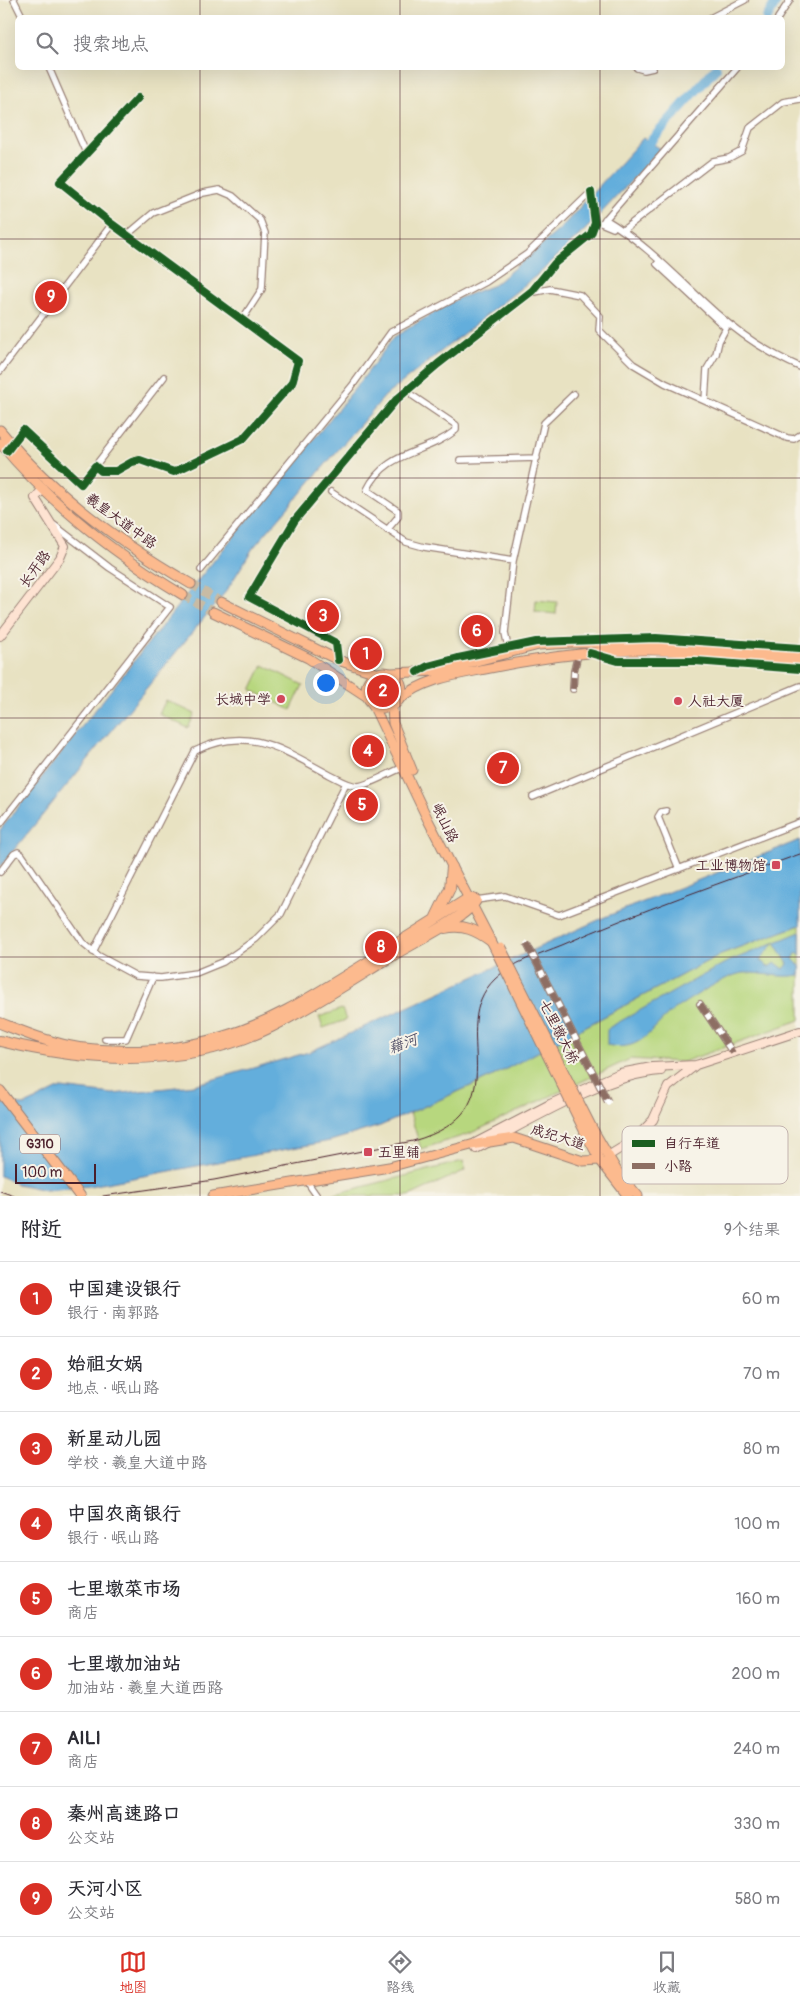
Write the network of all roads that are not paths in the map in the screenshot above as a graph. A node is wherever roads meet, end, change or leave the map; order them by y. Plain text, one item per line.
1 (14, 0) edge
2 (745, 0) edge
3 (790, 0) edge
4 (22, 15) edge
5 (716, 15) edge
6 (780, 15) edge
7 (50, 70) edge
8 (735, 70) edge
9 (138, 98) dead end
10 (800, 100) edge
11 (86, 153) junction
12 (600, 222) junction
13 (112, 224) junction
14 (623, 230) junction
15 (127, 235) junction
16 (530, 293) junction
17 (242, 320) junction
18 (800, 367) edge
19 (0, 371) edge
20 (164, 377) dead end
21 (574, 394) dead end
22 (413, 396) dead end
23 (705, 401) junction
24 (0, 430) edge
25 (800, 435) edge
26 (0, 443) edge
27 (9, 447) junction
28 (537, 458) junction
29 (460, 460) dead end
30 (95, 466) junction
31 (43, 489) junction
32 (331, 492) dead end
33 (53, 525) junction
34 (387, 530) junction
35 (514, 561) junction
36 (202, 570) dead end
37 (191, 584) tunnel mouth
38 (183, 595) tunnel mouth
39 (221, 602) tunnel mouth
40 (213, 612) tunnel mouth
41 (0, 636) edge
42 (509, 652) junction
43 (578, 654) junction
44 (800, 654) edge
45 (338, 660) junction
46 (800, 661) edge
47 (376, 673) junction
48 (391, 673) junction
49 (800, 686) edge
50 (573, 689) dead end
51 (366, 696) junction
52 (400, 699) junction
53 (373, 705) junction
54 (392, 707) junction
55 (404, 767) junction
56 (346, 783) junction
57 (533, 797) dead end
58 (666, 810) dead end
59 (800, 822) edge
60 (0, 824) edge
61 (452, 867) junction
62 (678, 869) junction
63 (0, 872) edge
64 (473, 902) junction
65 (436, 925) junction
66 (490, 941) junction
67 (527, 944) dead end
68 (498, 950) junction
69 (93, 952) junction
70 (153, 977) junction
71 (700, 1004) dead end
72 (0, 1024) edge
73 (800, 1031) edge
74 (105, 1040) dead end
75 (0, 1041) edge
76 (733, 1053) junction
77 (693, 1068) junction
78 (654, 1072) junction
79 (668, 1087) junction
80 (0, 1091) edge
81 (0, 1098) edge
82 (608, 1102) dead end
83 (523, 1124) junction
84 (647, 1126) edge
85 (488, 1142) junction
86 (530, 1143) junction
87 (473, 1147) junction
88 (622, 1147) edge
89 (604, 1158) junction
90 (622, 1178) edge
91 (627, 1184) edge
92 (310, 1186) junction
93 (76, 1196) edge
94 (80, 1196) edge
95 (213, 1196) edge
96 (249, 1196) edge
97 (317, 1196) edge
98 (628, 1196) edge
99 (638, 1196) edge

1 - 4 street
2 - 5 street
3 - 6 street
7 - 11 street
8 - 12 street
9 - 11 street
10 - 14 street
11 - 13 street
12 - 14 street
12 - 16 street
12 - 23 street
12 - 36 street
13 - 15 street
13 - 19 street
14 - 18 street
15 - 17 street
15 - 17 street
16 - 23 street
16 - 45 street
17 - 30 street
20 - 30 street
21 - 28 street
22 - 34 street
23 - 25 street
24 - 27 main road, 羲皇大道中路
26 - 27 main road, 羲皇大道中路
27 - 30 street
27 - 31 main road, 羲皇大道中路
27 - 37 main road, 羲皇大道中路
28 - 29 street
28 - 35 street
31 - 33 main road, 长开路
31 - 38 main road, 羲皇大道中路
32 - 34 street
33 - 41 main road, 长开路
33 - 60 street
34 - 35 street
35 - 42 street
39 - 45 main road
40 - 51 main road
42 - 44 main road
42 - 48 main road
43 - 46 main road
43 - 50 street
43 - 52 main road
45 - 47 main road
47 - 48 main road
47 - 51 main road
48 - 52 main road
49 - 57 street
51 - 53 main road
52 - 54 main road
53 - 54 main road
53 - 55 main road, 岷山路
54 - 64 main road, 岷山路
55 - 56 street
55 - 61 main road, 岷山路
56 - 69 street
56 - 70 street
58 - 62 street
59 - 62 street
61 - 64 main road, 岷山路
61 - 65 highway
62 - 64 street
63 - 69 street
64 - 65 highway
64 - 66 main road, 岷山路
64 - 68 main road, 岷山路
65 - 66 highway
65 - 72 highway
65 - 75 highway
66 - 68 main road, 岷山路
67 - 82 street, bridge
68 - 89 main road, 七里墩大桥, bridge
69 - 70 street
70 - 74 street
71 - 76 street
73 - 76 main road
76 - 77 main road
77 - 78 main road
77 - 79 main road
77 - 87 main road
78 - 79 main road
78 - 83 main road
79 - 84 main road
80 - 94 highway, G310
81 - 93 highway, G310
83 - 85 main road
83 - 86 main road
85 - 86 main road, 成纪大道
85 - 87 main road, 成纪大道
86 - 89 main road, 成纪大道
87 - 89 main road, 成纪大道
87 - 92 main road, 成纪大道
87 - 95 main road, 成纪大道
88 - 89 main road
89 - 90 main road
89 - 98 main road
91 - 99 main road
92 - 96 main road, 成纪大道
92 - 97 street

